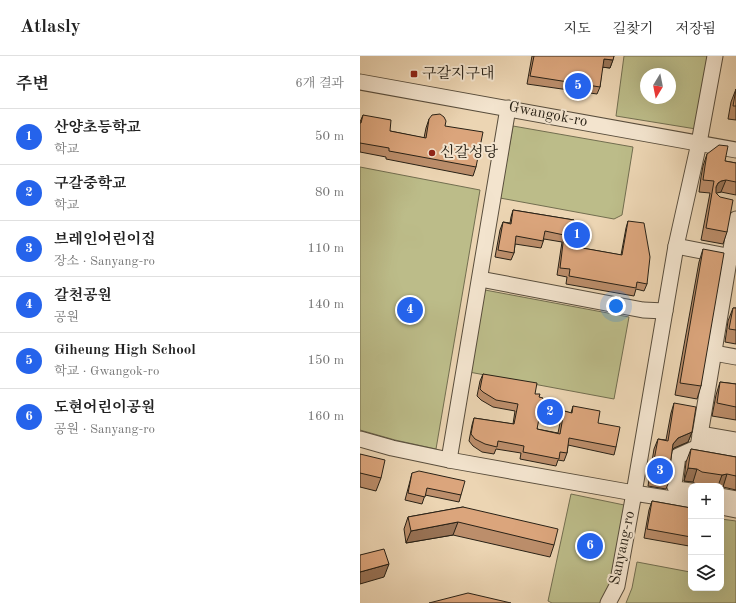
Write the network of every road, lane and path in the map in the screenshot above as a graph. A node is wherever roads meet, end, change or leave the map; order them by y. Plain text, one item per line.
1 (715, 56) edge
2 (360, 82) edge
3 (508, 108) junction
4 (699, 143) junction
5 (736, 150) edge
6 (736, 225) edge
7 (676, 246) junction
8 (730, 256) junction
9 (732, 275) edge
10 (480, 279) junction
11 (729, 308) edge
12 (665, 311) junction
13 (714, 353) junction
14 (736, 357) edge
15 (360, 439) edge
16 (736, 440) edge
17 (699, 441) junction
18 (736, 454) edge
19 (449, 460) junction
20 (688, 491) edge
21 (634, 493) junction
22 (724, 497) edge
23 (736, 499) edge
24 (688, 502) edge
25 (724, 508) edge
26 (736, 510) edge
27 (608, 603) edge

1 - 4 street, Sanyang-ro
2 - 3 street, Gwangok-ro
3 - 4 street, Gwangok-ro
3 - 10 street
4 - 5 street, Gwangok-ro
4 - 7 street, Sanyang-ro
6 - 8 street
7 - 8 street
7 - 12 street, Sanyang-ro
8 - 9 street
9 - 11 street
10 - 12 street
10 - 19 street
11 - 13 street
12 - 21 street, Sanyang-ro
13 - 14 street
13 - 17 street
15 - 19 street
16 - 17 street
17 - 18 street
17 - 20 street
19 - 21 street
21 - 24 street
21 - 27 street, Sanyang-ro
22 - 23 street
25 - 26 street

